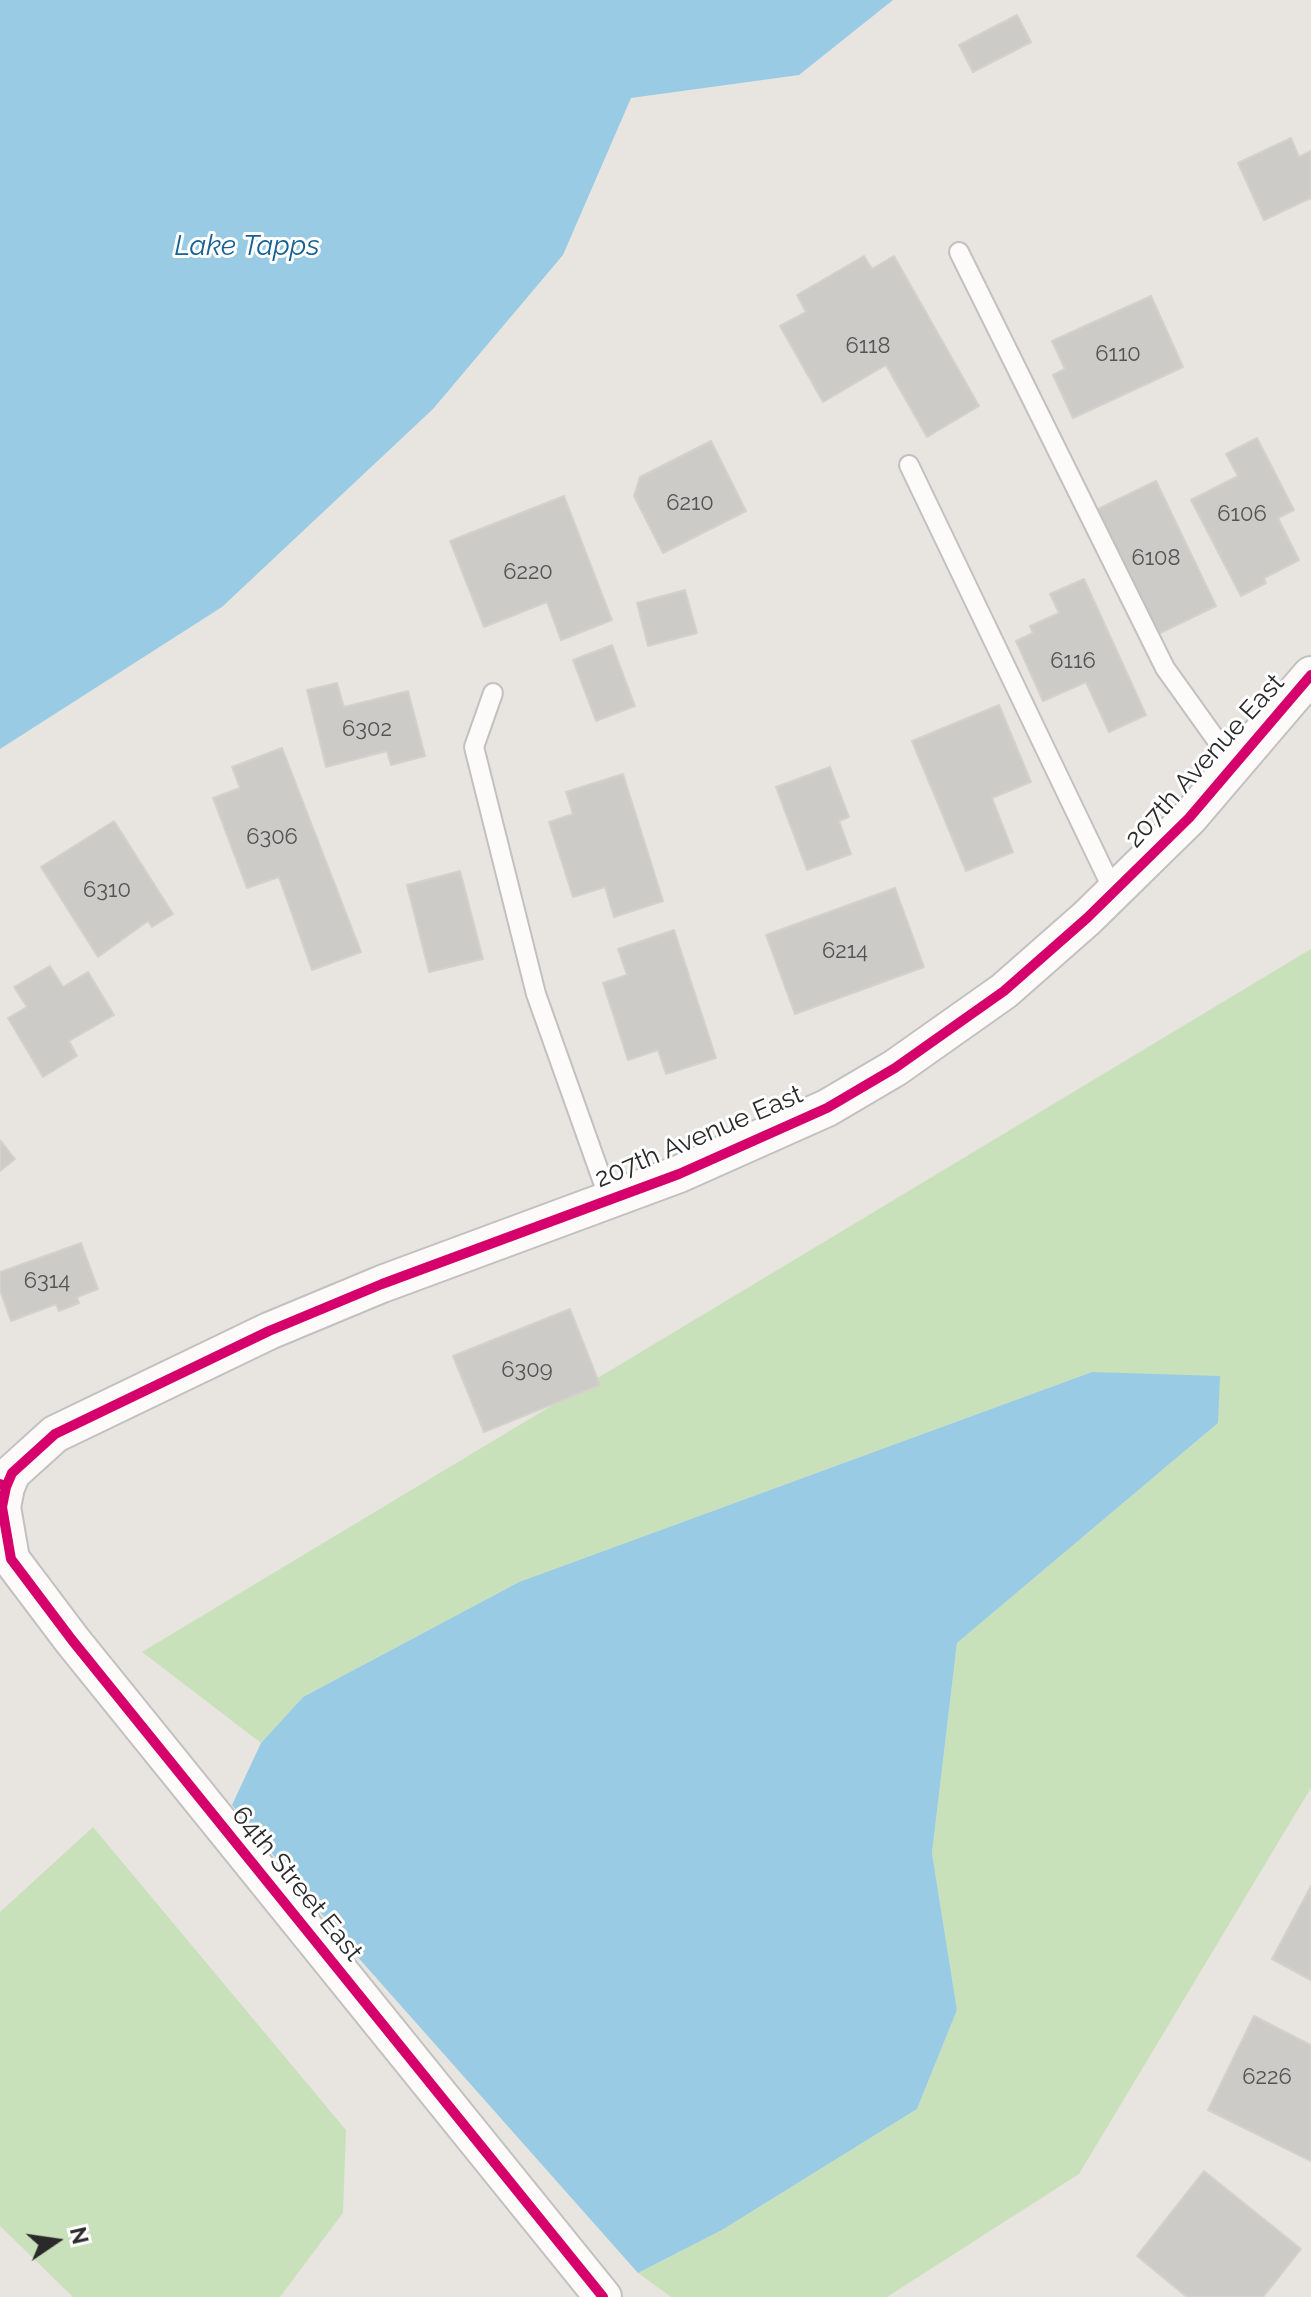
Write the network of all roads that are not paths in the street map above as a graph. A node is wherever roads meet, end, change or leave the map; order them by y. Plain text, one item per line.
1 (959, 252) dead end
2 (909, 465) dead end
3 (1311, 675) edge
4 (493, 693) dead end
5 (1235, 766) junction
6 (1114, 892) junction
7 (609, 1199) junction
8 (3, 1486) edge
9 (603, 2297) edge

1 - 5 lane
2 - 6 lane
3 - 5 street, 207th Avenue East
4 - 7 lane
5 - 6 street, 207th Avenue East
6 - 7 street, 207th Avenue East
7 - 8 street, 207th Avenue East
8 - 9 street, 64th Street East

